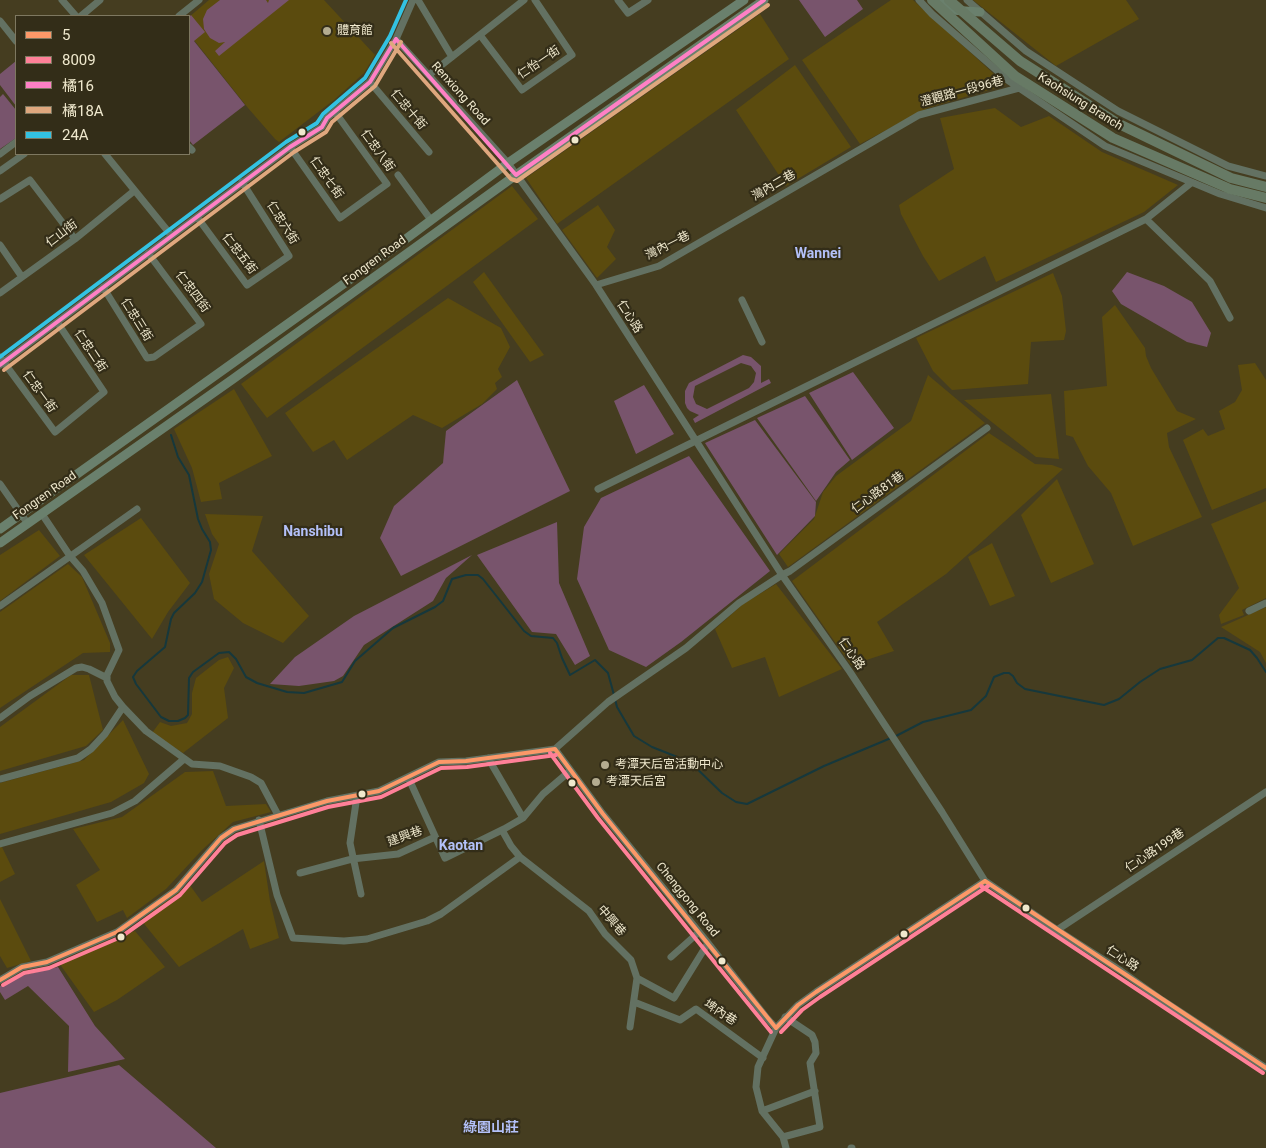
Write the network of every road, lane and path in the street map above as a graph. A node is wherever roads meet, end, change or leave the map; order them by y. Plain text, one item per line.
1 (62, 0) edge
2 (100, 0) edge
3 (199, 0) edge
4 (414, 0) edge
5 (418, 0) edge
6 (524, 0) edge
7 (535, 0) edge
8 (618, 0) edge
9 (648, 0) edge
10 (744, 0) edge
11 (764, 0) edge
12 (919, 0) edge
13 (932, 0) edge
14 (942, 0) edge
15 (949, 0) edge
16 (967, 0) edge
17 (980, 12) junction
18 (75, 15) edge
19 (82, 15) edge
20 (180, 15) edge
21 (0, 21) edge
22 (480, 35) junction
23 (396, 39) junction
24 (15, 40) edge
25 (452, 57) junction
26 (429, 75) junction
27 (370, 82) junction
28 (1020, 88) junction
29 (335, 112) junction
30 (15, 143) edge
31 (290, 147) junction
32 (429, 152) dead end
33 (0, 154) edge
34 (23, 155) edge
35 (106, 155) edge
36 (508, 164) junction
37 (0, 171) edge
38 (516, 174) junction
39 (398, 176) dead end
40 (1266, 176) edge
41 (813, 177) joint
42 (242, 182) junction
43 (1191, 183) junction
44 (1266, 188) edge
45 (134, 191) junction
46 (2, 198) edge
47 (369, 198) joint
48 (1266, 198) edge
49 (1266, 208) edge
50 (746, 216) joint
51 (197, 217) junction
52 (431, 220) junction
53 (1146, 220) junction
54 (171, 235) junction
55 (75, 239) junction
56 (0, 245) edge
57 (148, 252) junction
58 (269, 270) joint
59 (22, 277) junction
60 (596, 285) junction
61 (103, 287) junction
62 (0, 293) edge
63 (742, 300) dead end
64 (1230, 318) dead end
65 (57, 322) junction
66 (762, 342) dead end
67 (154, 357) joint
68 (1, 361) edge
69 (104, 392) joint
70 (987, 428) dead end
71 (696, 441) junction
72 (0, 484) edge
73 (598, 489) dead end
74 (137, 509) dead end
75 (42, 514) junction
76 (22, 515) junction
77 (28, 524) junction
78 (0, 530) edge
79 (0, 543) edge
80 (70, 556) junction
81 (782, 575) junction
82 (1266, 603) edge
83 (0, 606) edge
84 (1249, 611) dead end
85 (107, 678) junction
86 (123, 707) junction
87 (0, 718) edge
88 (555, 749) junction
89 (488, 758) junction
90 (184, 759) junction
91 (570, 771) junction
92 (408, 777) junction
93 (0, 779) edge
94 (1266, 792) edge
95 (357, 796) junction
96 (278, 815) junction
97 (523, 818) junction
98 (259, 820) junction
99 (502, 830) junction
100 (435, 837) junction
101 (0, 844) edge
102 (520, 857) junction
103 (352, 859) junction
104 (300, 873) dead end
105 (986, 881) junction
106 (361, 894) dead end
107 (1057, 930) junction
108 (699, 932) junction
109 (708, 943) junction
110 (671, 957) dead end
111 (637, 978) junction
112 (0, 980) edge
113 (634, 1002) junction
114 (785, 1017) junction
115 (630, 1027) dead end
116 (776, 1028) junction
117 (763, 1058) junction
118 (1266, 1068) edge
119 (815, 1091) junction
120 (762, 1111) junction
121 (783, 1138) junction
122 (786, 1148) edge

1 - 18 street
2 - 19 street
3 - 20 street
4 - 23 street
5 - 25 street
6 - 22 street
7 - 22 street, 仁怡一街
8 - 9 street
10 - 36 main road, Fongren Road
11 - 38 main road, Fongren Road
12 - 28 street
13 - 48 highway, Kaohsiung Branch
14 - 17 main road
15 - 44 highway, Kaohsiung Branch
16 - 17 street
17 - 40 street
21 - 24 street
22 - 25 street
23 - 26 street, Renxiong Road
23 - 27 street
25 - 26 street
26 - 36 street, Renxiong Road
27 - 29 street
27 - 32 street, 仁忠十街
28 - 41 street, 澄觀路一段96巷
28 - 43 street
29 - 31 street
29 - 47 street, 仁忠八街
30 - 33 street
31 - 42 street
31 - 47 street, 仁忠七街
34 - 37 street
35 - 45 street
36 - 38 street, 仁心路
36 - 52 main road, Fongren Road
38 - 60 street, 仁心路
38 - 75 main road, Fongren Road
39 - 52 street
41 - 50 street, 灣內二巷
42 - 51 street
42 - 58 street, 仁忠六街
43 - 49 street
43 - 53 street
45 - 54 street
45 - 55 street, 仁山街
46 - 55 street
50 - 60 street, 灣內一巷
51 - 54 street
51 - 58 street, 仁忠五街
52 - 76 main road, Fongren Road
53 - 64 street
53 - 71 street
54 - 57 street
55 - 59 street, 仁山街
56 - 59 street
57 - 61 street
57 - 67 street, 仁忠四街
59 - 62 street, 仁山街
60 - 71 street, 仁心路
61 - 65 street
61 - 67 street, 仁忠三街
63 - 66 street
65 - 68 street
65 - 69 street, 仁忠二街
68 - 69 street, 仁忠一街
70 - 81 street, 仁心路81巷
71 - 73 street
71 - 81 street, 仁心路
72 - 76 street
74 - 80 street
75 - 77 main road, Fongren Road
75 - 80 street
76 - 77 street
76 - 78 main road, Fongren Road
77 - 79 main road, Fongren Road
80 - 83 street
80 - 85 street
81 - 88 street
81 - 105 street, 仁心路
82 - 84 street
85 - 86 street
85 - 87 street
86 - 90 street
86 - 93 street
88 - 89 street
88 - 91 street, Chenggong Road
89 - 92 street
89 - 97 street
90 - 96 street
90 - 101 street
91 - 97 street
91 - 108 street, Chenggong Road
92 - 95 street
92 - 100 street
94 - 107 street, 仁心路199巷
95 - 96 street
95 - 103 street
96 - 98 street
97 - 99 street
98 - 102 street
98 - 112 street
99 - 100 street
99 - 102 street, 中興巷
100 - 103 street, 建興巷
102 - 111 street, 中興巷
103 - 104 street, 建興巷
103 - 106 street
105 - 107 street, 仁心路
105 - 114 street
107 - 118 street, 仁心路
108 - 109 street, Chenggong Road
108 - 110 street
109 - 111 street
109 - 116 street, Chenggong Road
111 - 113 street
113 - 115 street
113 - 117 street, 埤內巷
114 - 116 street
114 - 119 street
116 - 117 street
117 - 120 street
119 - 120 street
119 - 121 street
120 - 121 street
121 - 122 street

